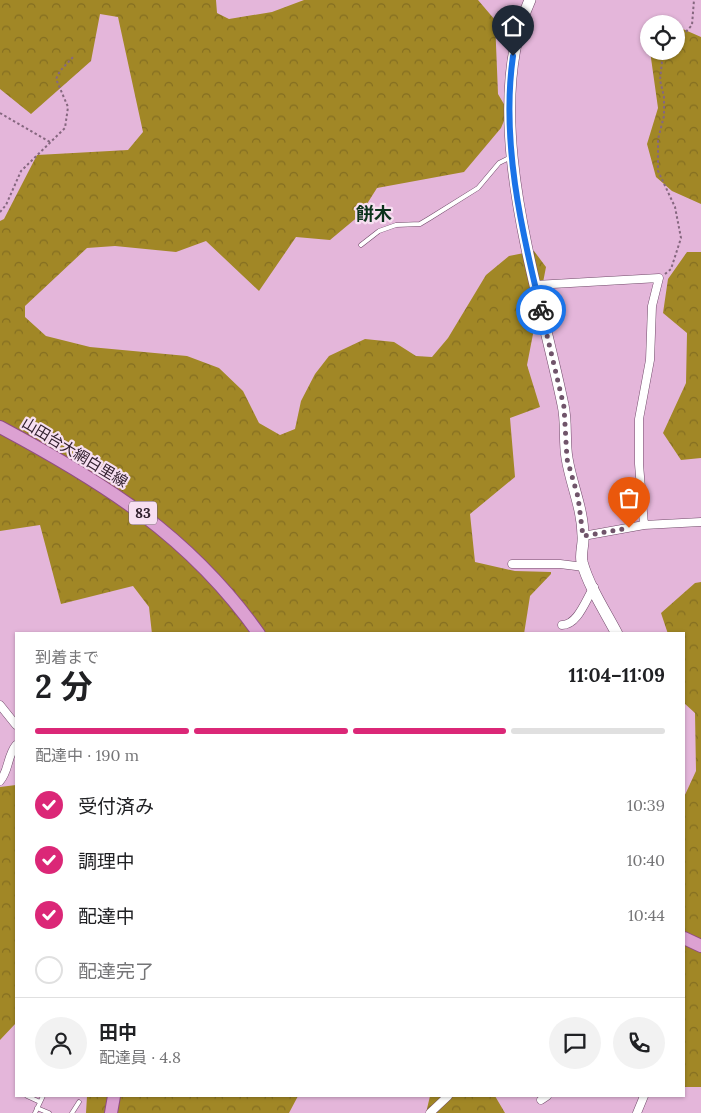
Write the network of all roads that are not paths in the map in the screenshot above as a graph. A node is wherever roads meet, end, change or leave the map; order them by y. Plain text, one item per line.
1 (530, 0) edge
2 (513, 156) junction
3 (361, 245) dead end
4 (535, 285) junction
5 (0, 427) edge
6 (701, 522) edge
7 (644, 525) junction
8 (583, 536) junction
9 (512, 564) dead end
10 (584, 567) junction
11 (594, 587) junction
12 (562, 625) dead end
13 (257, 632) edge
14 (616, 632) edge
15 (0, 705) edge
16 (15, 724) edge
17 (15, 746) edge
18 (0, 781) edge
19 (685, 938) edge
20 (701, 946) edge
21 (29, 1097) edge
22 (42, 1097) edge
23 (114, 1097) edge
24 (447, 1097) edge
25 (644, 1097) edge
26 (40, 1102) junction
27 (78, 1102) dead end
28 (36, 1111) edge
29 (49, 1113) edge
30 (72, 1113) edge
31 (111, 1113) edge
32 (430, 1113) edge
33 (637, 1113) edge

1 - 2 street
2 - 3 lane
2 - 4 street
4 - 7 street
4 - 8 street
5 - 13 main road, 山田台大網白里線 / 83
6 - 7 street
7 - 8 street
8 - 10 street
9 - 10 street
10 - 11 street
11 - 12 street
11 - 14 street
15 - 16 street
17 - 18 street
19 - 20 main road
21 - 26 lane
22 - 26 lane
23 - 31 main road
24 - 32 street
25 - 33 street
26 - 28 lane
27 - 30 lane
28 - 29 lane

